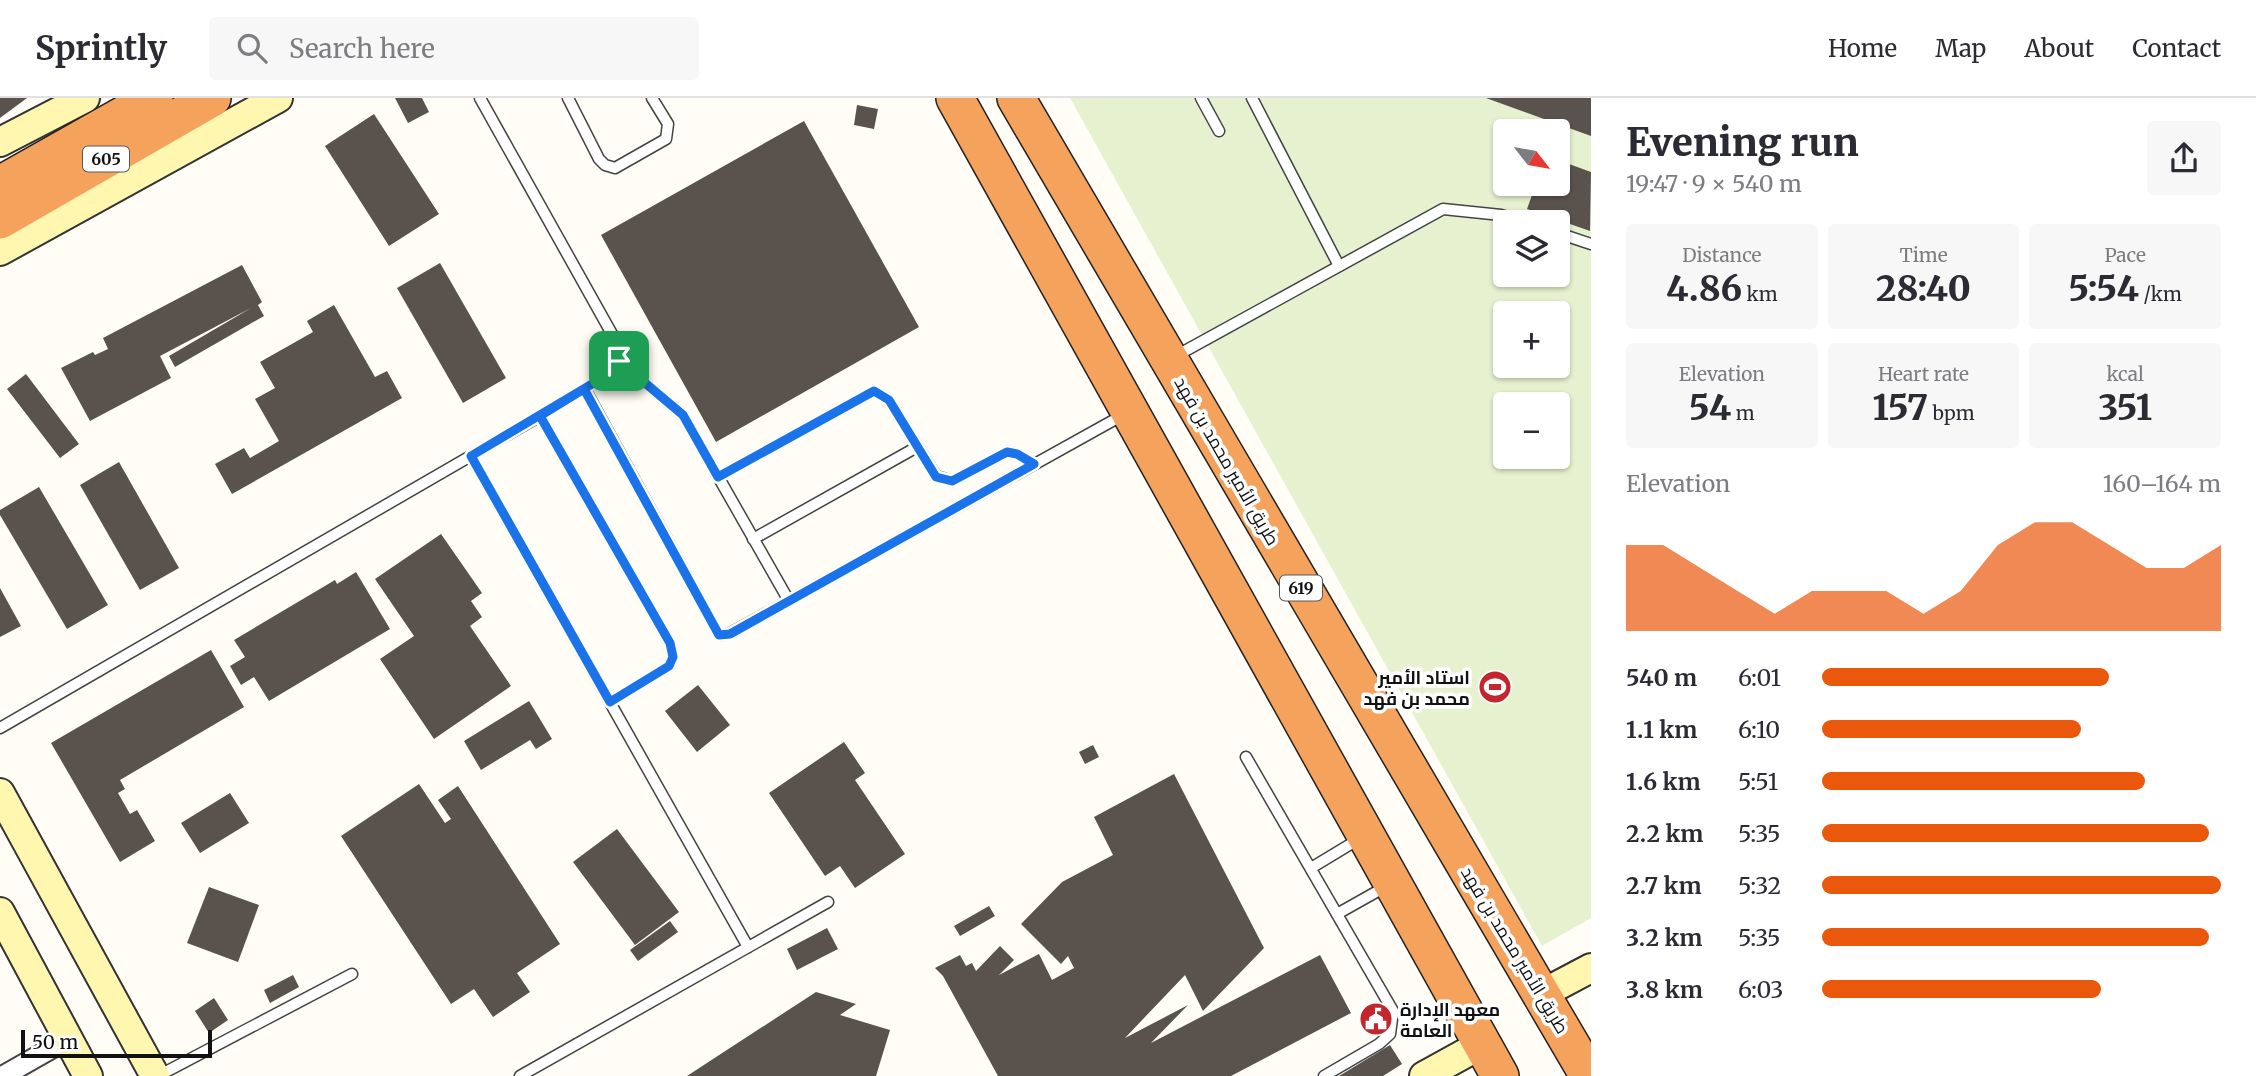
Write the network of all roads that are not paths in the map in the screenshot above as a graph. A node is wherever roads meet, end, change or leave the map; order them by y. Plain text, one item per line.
1 (85, 98) edge
2 (154, 98) edge
3 (212, 98) edge
4 (278, 98) edge
5 (480, 98) edge
6 (568, 98) edge
7 (652, 98) edge
8 (954, 98) edge
9 (1016, 98) edge
10 (1201, 98) edge
11 (1252, 98) edge
12 (1219, 131) dead end
13 (0, 142) edge
14 (0, 185) edge
15 (1493, 214) edge
16 (0, 220) edge
17 (1570, 237) edge
18 (1591, 244) edge
19 (0, 251) edge
20 (1339, 266) junction
21 (1167, 360) junction
22 (619, 361) junction
23 (584, 389) junction
24 (1129, 411) junction
25 (540, 416) junction
26 (917, 447) junction
27 (471, 456) junction
28 (1034, 464) junction
29 (718, 477) junction
30 (753, 539) junction
31 (789, 601) junction
32 (610, 702) junction
33 (0, 728) edge
34 (1247, 757) dead end
35 (0, 793) edge
36 (1365, 835) junction
37 (1311, 869) junction
38 (1392, 883) junction
39 (828, 902) dead end
40 (0, 912) edge
41 (1337, 914) junction
42 (748, 947) junction
43 (1591, 968) edge
44 (352, 974) dead end
45 (1540, 995) junction
46 (68, 1039) junction
47 (1482, 1044) junction
48 (1585, 1054) edge
49 (4, 1073) edge
50 (88, 1076) edge
51 (156, 1076) edge
52 (520, 1076) edge
53 (1324, 1076) edge
54 (1424, 1076) edge
55 (1500, 1076) edge

1 - 13 street
2 - 14 highway, 605
3 - 16 highway, 605
4 - 19 street
5 - 22 lane
6 - 7 lane
8 - 24 highway
9 - 21 highway, طريق الأمير محمد بن فهد / 619
10 - 12 lane
11 - 20 lane
15 - 20 lane
17 - 18 lane
20 - 21 lane
21 - 45 highway, طريق الأمير محمد بن فهد / 619
22 - 23 lane
22 - 29 lane
23 - 25 lane
23 - 31 lane
24 - 28 lane
24 - 36 highway
25 - 27 lane
25 - 32 lane
26 - 28 lane
26 - 29 lane
26 - 30 lane
27 - 32 lane
27 - 33 lane
28 - 31 lane
29 - 30 lane
30 - 31 lane
32 - 42 lane
34 - 37 lane
35 - 51 street
36 - 37 lane
36 - 38 highway
37 - 41 lane
38 - 41 lane
38 - 47 highway
39 - 42 lane
40 - 46 street
41 - 53 lane
42 - 52 lane
43 - 45 street
44 - 51 lane
45 - 48 highway, طريق الأمير محمد بن فهد / 619
46 - 49 street
46 - 50 street
47 - 54 street
47 - 55 highway

